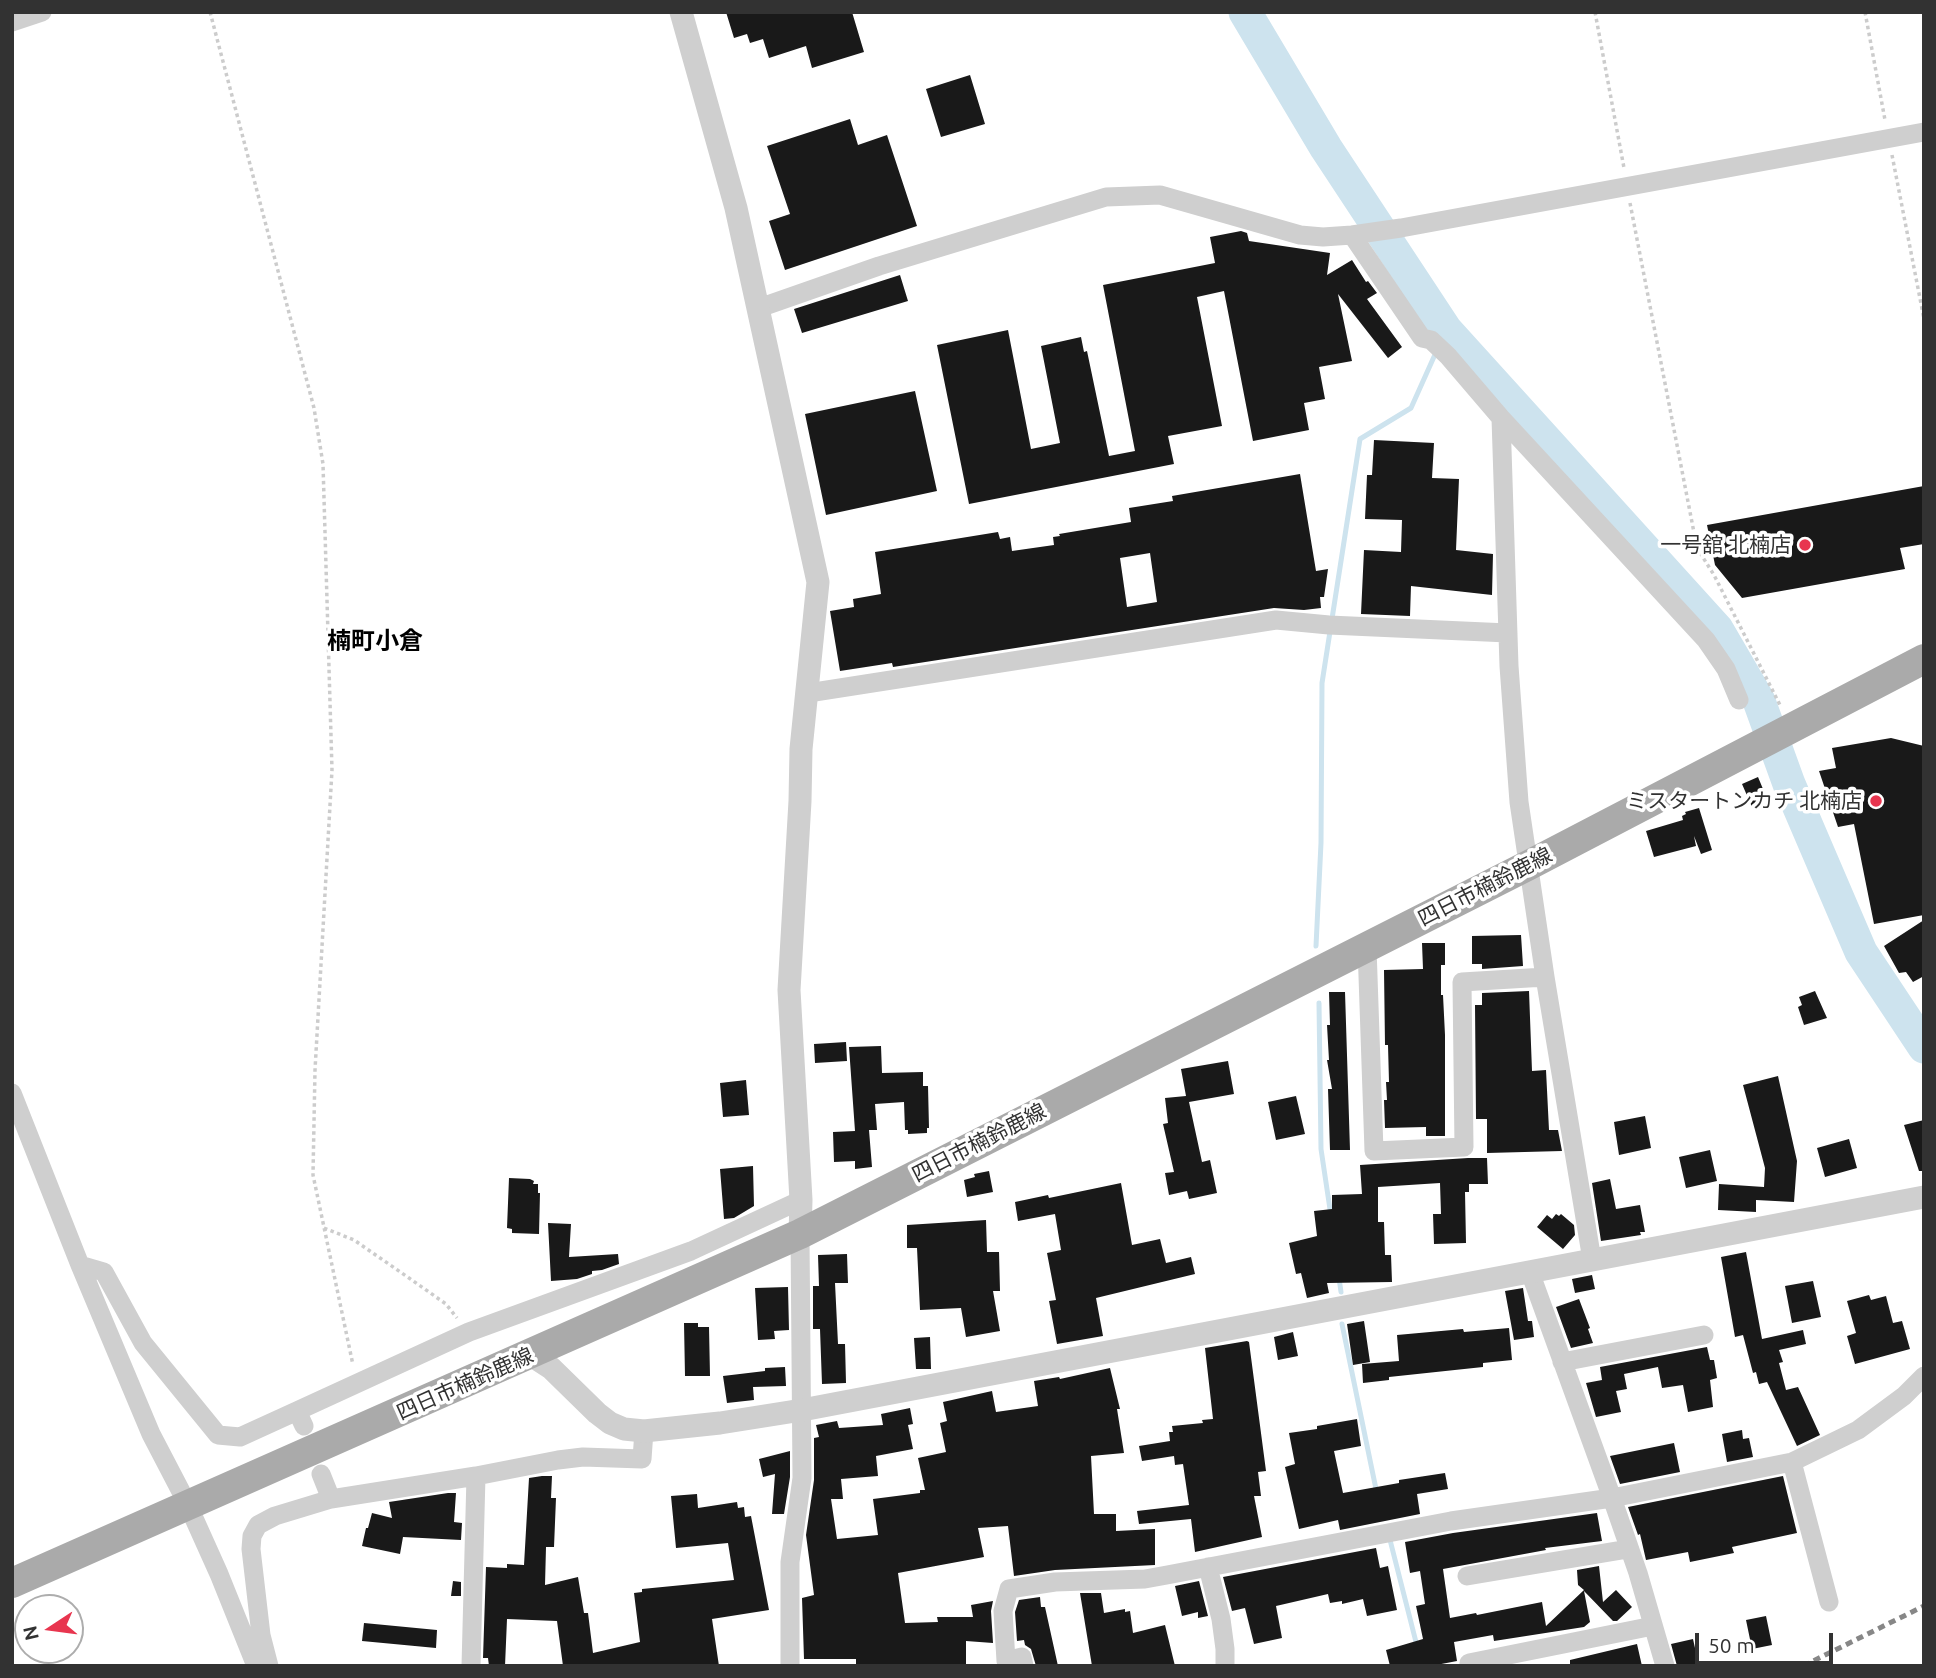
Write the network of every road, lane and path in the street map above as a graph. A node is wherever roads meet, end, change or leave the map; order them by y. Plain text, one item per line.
1 (42, 12) edge
2 (210, 12) edge
3 (681, 12) edge
4 (1595, 12) edge
5 (1865, 12) edge
6 (12, 22) edge
7 (1924, 132) edge
8 (1889, 138) junction
9 (1627, 186) junction
10 (1357, 234) junction
11 (759, 308) junction
12 (1924, 319) edge
13 (1501, 418) junction
14 (1508, 633) junction
15 (1924, 659) edge
16 (808, 693) junction
17 (1739, 700) dead end
18 (1791, 727) junction
19 (1529, 865) junction
20 (1367, 947) junction
21 (1545, 977) junction
22 (12, 1093) edge
23 (1924, 1197) edge
24 (801, 1200) junction
25 (324, 1228) junction
26 (800, 1234) junction
27 (1592, 1260) junction
28 (80, 1265) junction
29 (1530, 1272) junction
30 (469, 1332) junction
31 (1704, 1335) dead end
32 (531, 1355) junction
33 (1562, 1362) junction
34 (1924, 1376) edge
35 (358, 1385) junction
36 (802, 1409) junction
37 (643, 1431) junction
38 (1792, 1462) junction
39 (321, 1474) dead end
40 (476, 1476) junction
41 (331, 1499) junction
42 (1612, 1499) junction
43 (188, 1505) junction
44 (1628, 1549) junction
45 (1208, 1567) junction
46 (1467, 1576) dead end
47 (12, 1583) edge
48 (1829, 1602) dead end
49 (1653, 1626) junction
50 (1469, 1663) dead end
51 (1010, 1664) edge
52 (256, 1666) edge
53 (270, 1666) edge
54 (471, 1666) edge
55 (790, 1666) edge
56 (1225, 1666) edge
57 (1665, 1666) edge

1 - 6 street
2 - 25 path
3 - 11 street
4 - 9 path
5 - 8 path
7 - 8 street
8 - 9 street
8 - 12 path
9 - 10 street
9 - 18 path
10 - 11 street
10 - 13 street
11 - 16 street
13 - 14 street
13 - 17 street
14 - 16 street
14 - 19 street
15 - 18 main road, 四日市楠鈴鹿線
16 - 24 street
18 - 19 main road, 四日市楠鈴鹿線
19 - 20 main road, 四日市楠鈴鹿線
19 - 21 street
20 - 21 street
20 - 26 main road, 四日市楠鈴鹿線
21 - 27 street
22 - 28 street
23 - 27 street
24 - 26 street
24 - 30 street
25 - 30 path
25 - 35 path
26 - 32 main road, 四日市楠鈴鹿線
26 - 36 street
27 - 29 street
28 - 35 street
28 - 43 street
29 - 33 street
29 - 36 street
30 - 35 street
31 - 33 street
32 - 37 street
32 - 43 main road, 四日市楠鈴鹿線
33 - 42 street
34 - 38 street
36 - 37 street
36 - 55 street
37 - 40 street
38 - 42 street
38 - 48 street
39 - 41 street
40 - 41 street
40 - 54 street
41 - 53 street
42 - 44 street
42 - 45 street
43 - 47 main road, 四日市楠鈴鹿線
43 - 52 street
44 - 46 street
44 - 49 street
45 - 51 street
45 - 56 street
49 - 50 street
49 - 57 street

